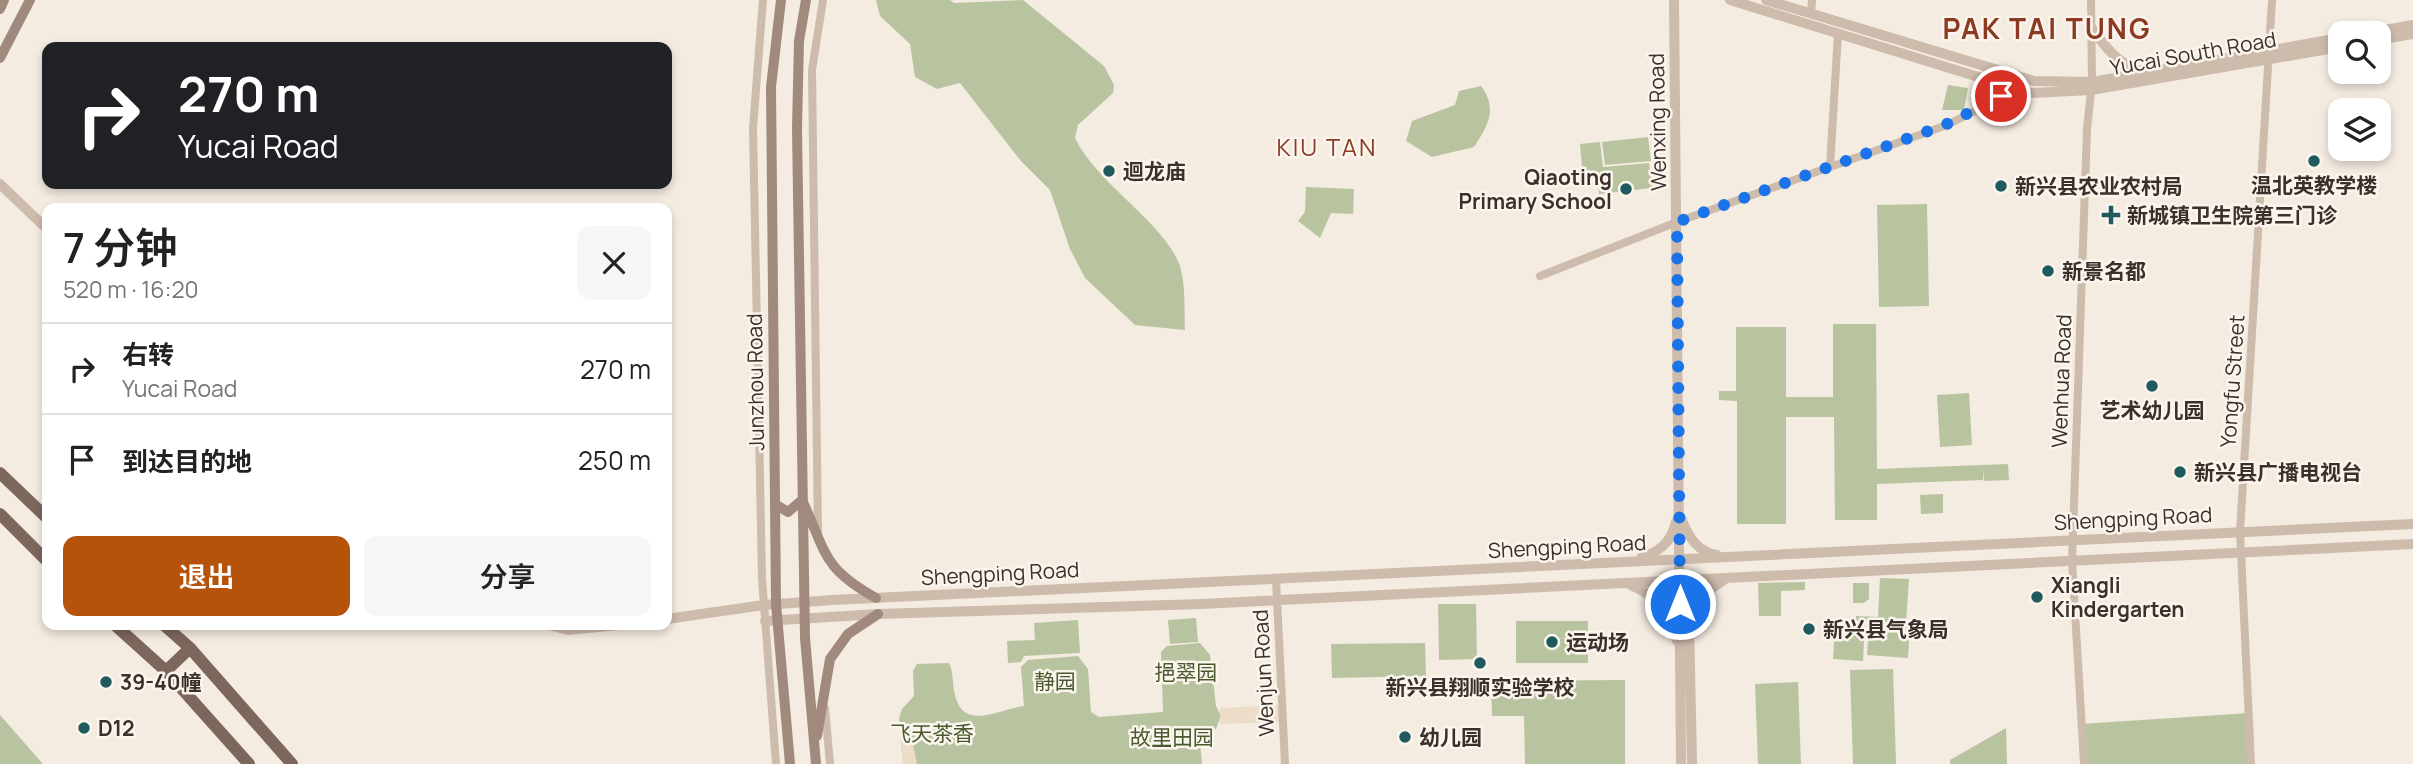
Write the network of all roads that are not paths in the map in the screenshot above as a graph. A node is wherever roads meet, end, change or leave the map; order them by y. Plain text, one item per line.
1 (4, 0) edge
2 (30, 0) edge
3 (763, 0) edge
4 (780, 0) edge
5 (806, 0) edge
6 (823, 0) edge
7 (1674, 0) edge
8 (1730, 0) edge
9 (1766, 0) edge
10 (1812, 0) edge
11 (2091, 0) edge
12 (2272, 0) edge
13 (0, 9) edge
14 (1811, 14) junction
15 (2413, 25) edge
16 (2090, 26) junction
17 (2391, 29) edge
18 (1838, 33) junction
19 (2413, 34) edge
20 (2391, 38) edge
21 (2328, 41) edge
22 (2328, 48) edge
23 (2268, 55) junction
24 (0, 58) edge
25 (2146, 74) junction
26 (2092, 86) junction
27 (2018, 89) junction
28 (1830, 167) junction
29 (0, 184) edge
30 (1677, 222) junction
31 (42, 224) edge
32 (1540, 276) dead end
33 (0, 473) edge
34 (802, 500) junction
35 (775, 504) junction
36 (1679, 511) junction
37 (42, 513) edge
38 (0, 514) edge
39 (2413, 524) edge
40 (2240, 533) junction
41 (818, 534) junction
42 (2073, 541) junction
43 (2413, 544) edge
44 (2241, 553) junction
45 (42, 556) edge
46 (1733, 557) junction
47 (1679, 560) junction
48 (2073, 561) junction
49 (1631, 562) junction
50 (1729, 578) junction
51 (1276, 579) junction
52 (1679, 580) junction
53 (1628, 583) junction
54 (876, 598) junction
55 (1277, 600) junction
56 (804, 602) junction
57 (770, 605) junction
58 (878, 614) junction
59 (672, 618) edge
60 (804, 618) junction
61 (778, 620) junction
62 (1689, 620) junction
63 (765, 621) junction
64 (121, 630) edge
65 (170, 630) edge
66 (190, 648) junction
67 (1680, 650) junction
68 (166, 671) junction
69 (824, 701) junction
70 (814, 749) junction
71 (249, 764) edge
72 (292, 764) edge
73 (776, 764) edge
74 (790, 764) edge
75 (816, 764) edge
76 (830, 764) edge
77 (1285, 764) edge
78 (1681, 764) edge
79 (1692, 764) edge
80 (2084, 764) edge
81 (2251, 764) edge

1 - 13 main road
2 - 24 main road
3 - 57 street
4 - 35 main road, Junzhou Road
5 - 34 main road
6 - 41 street
7 - 30 street, Wenxing Road
8 - 18 street, Yucai South Road
9 - 14 street, Yucai South Road
10 - 14 street
11 - 16 street, Wenhua Road
12 - 23 street, Yongfu Street
14 - 26 street, Yucai South Road
15 - 17 street
16 - 25 street
16 - 26 street, Wenhua Road
18 - 27 street, Yucai South Road
18 - 28 street
19 - 20 street
21 - 23 street, Yucai South Road
22 - 23 street, Yucai South Road
23 - 25 street, Yucai South Road
23 - 26 street, Yucai South Road
23 - 40 street, Yongfu Street
25 - 26 street, Yucai South Road
26 - 27 street, Yucai South Road
26 - 42 street, Wenhua Road
27 - 28 street
28 - 30 street
29 - 31 street
30 - 32 street
30 - 36 street, Wenxing Road
33 - 37 main road
34 - 35 main road
34 - 41 main road
34 - 56 main road
35 - 57 main road, Junzhou Road
36 - 46 street
36 - 47 street, Wenxing Road
36 - 49 street
38 - 45 main road
39 - 40 street, Shengping Road
40 - 42 street, Shengping Road
40 - 44 street, Yongfu Street
41 - 54 main road
42 - 46 street, Shengping Road
42 - 48 street, Wenhua Road
43 - 44 street, Shengping Road
44 - 48 street, Shengping Road
44 - 81 street, Yongfu Street
46 - 47 street, Shengping Road
47 - 49 street, Shengping Road
47 - 52 street, Wenxing Road
48 - 50 street, Shengping Road
48 - 80 street, Wenhua Road
49 - 51 street, Shengping Road
50 - 52 street, Shengping Road
50 - 62 street
51 - 54 street, Shengping Road
51 - 55 street, Wenjun Road
52 - 53 street, Shengping Road
52 - 62 street, Wenxing Road
52 - 67 street, Wenxing Road
53 - 55 street, Shengping Road
53 - 67 street
54 - 56 street, Shengping Road
55 - 58 street, Shengping Road
55 - 77 street, Wenjun Road
56 - 57 street, Shengping Road
56 - 60 main road
57 - 59 street, Shengping Road
57 - 61 main road, Junzhou Road
57 - 63 street
58 - 60 street, Shengping Road
58 - 69 main road
60 - 61 street, Shengping Road
60 - 70 main road
61 - 63 street, Shengping Road
61 - 74 main road, Junzhou Road
62 - 79 street, Wenxing Road
63 - 73 street
64 - 68 main road
65 - 66 main road
66 - 68 main road
66 - 72 main road
67 - 78 street, Wenxing Road
68 - 71 main road
69 - 70 main road
69 - 76 street
70 - 75 main road

